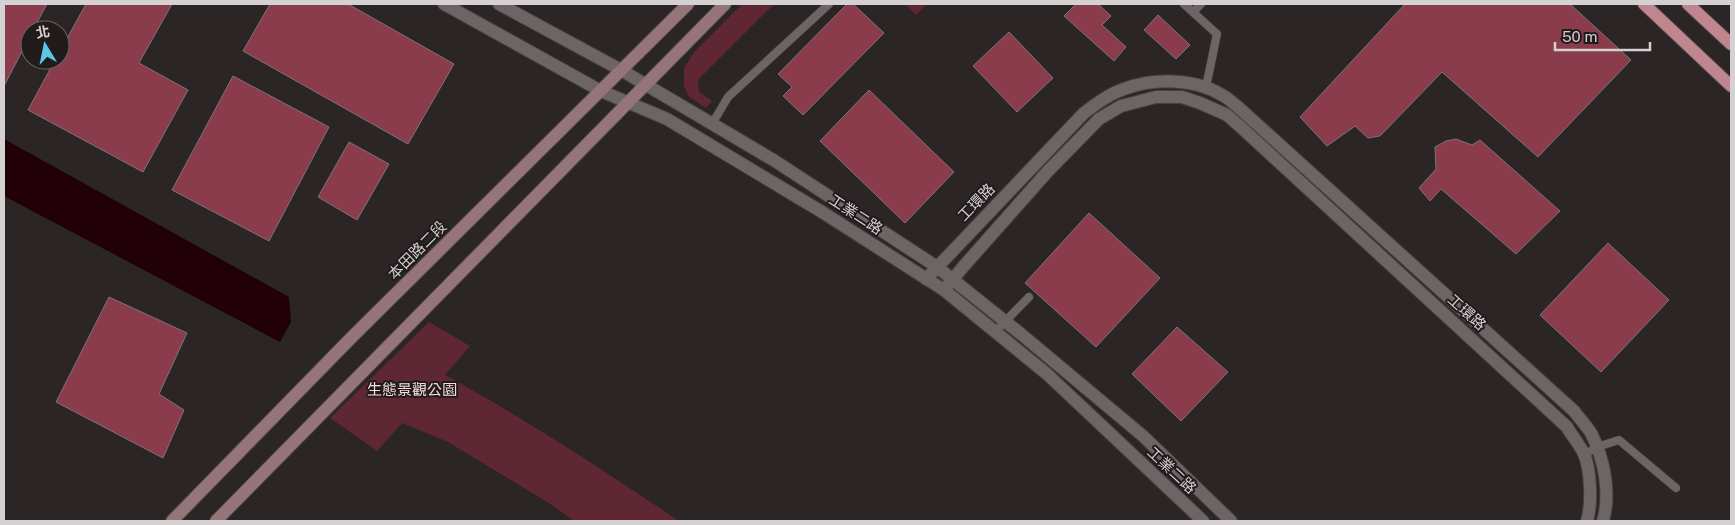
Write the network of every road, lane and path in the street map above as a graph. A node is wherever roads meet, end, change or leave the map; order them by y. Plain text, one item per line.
1 (444, 4) edge
2 (499, 4) edge
3 (688, 4) edge
4 (725, 4) edge
5 (829, 4) edge
6 (1184, 4) edge
7 (1201, 4) edge
8 (1644, 4) edge
9 (1688, 4) edge
10 (1193, 12) junction
11 (1731, 44) edge
12 (620, 70) junction
13 (646, 85) junction
14 (1731, 86) edge
15 (1206, 88) junction
16 (600, 91) junction
17 (628, 103) junction
18 (1200, 103) junction
19 (712, 124) junction
20 (1050, 148) junction
21 (1061, 158) junction
22 (828, 196) junction
23 (1338, 197) junction
24 (1329, 208) junction
25 (818, 210) junction
26 (1381, 236) junction
27 (1371, 246) junction
28 (937, 267) junction
29 (1427, 278) junction
30 (926, 279) junction
31 (953, 280) junction
32 (1418, 289) junction
33 (944, 290) junction
34 (1029, 297) dead end
35 (1005, 321) junction
36 (995, 332) junction
37 (1504, 347) junction
38 (1494, 359) junction
39 (1578, 416) junction
40 (1566, 426) junction
41 (1597, 447) junction
42 (1584, 455) junction
43 (1174, 466) junction
44 (1158, 479) junction
45 (1676, 488) dead end
46 (172, 521) edge
47 (216, 521) edge
48 (1203, 521) edge
49 (1231, 521) edge
50 (1587, 521) edge
51 (1603, 521) edge

1 - 16 street, 工業二路
2 - 12 street, 工業二路
3 - 12 street, 本田路二段
4 - 13 street
5 - 19 lane
6 - 10 lane
7 - 10 lane
8 - 14 main road
9 - 11 main road
10 - 15 lane
12 - 13 street, 工業二路
12 - 16 street, 本田路二段
13 - 17 street
13 - 19 street, 工業二路
15 - 18 street
15 - 20 street, 工環路
15 - 23 street, 工環路
16 - 17 street, 工業二路
16 - 46 street, 本田路二段
17 - 25 street, 工業二路
17 - 47 street
18 - 21 street, 工環路
18 - 24 street, 工環路
19 - 22 street, 工業二路
20 - 21 street
20 - 28 street, 工環路
21 - 31 street, 工環路
22 - 25 street
22 - 28 street, 工業二路
23 - 24 street
23 - 26 street, 工環路
24 - 27 street, 工環路
25 - 30 street, 工業二路
26 - 27 street
26 - 29 street, 工環路
27 - 32 street, 工環路
28 - 30 street, 工環路
28 - 31 street, 工業二路
29 - 32 street
29 - 37 street, 工環路
30 - 33 street, 工業二路
31 - 33 street, 工環路
31 - 35 street, 工業二路
32 - 38 street, 工環路
33 - 36 street, 工業二路
34 - 35 lane
35 - 36 lane
35 - 43 street, 工業二路
36 - 44 street, 工業二路
37 - 38 street
37 - 39 street, 工環路
38 - 40 street, 工環路
39 - 40 street
39 - 41 street, 工環路
40 - 42 street, 工環路
41 - 42 lane
41 - 45 lane
41 - 51 street, 工環路
42 - 50 street, 工環路
43 - 44 street
43 - 49 street, 工業二路
44 - 48 street, 工業二路

